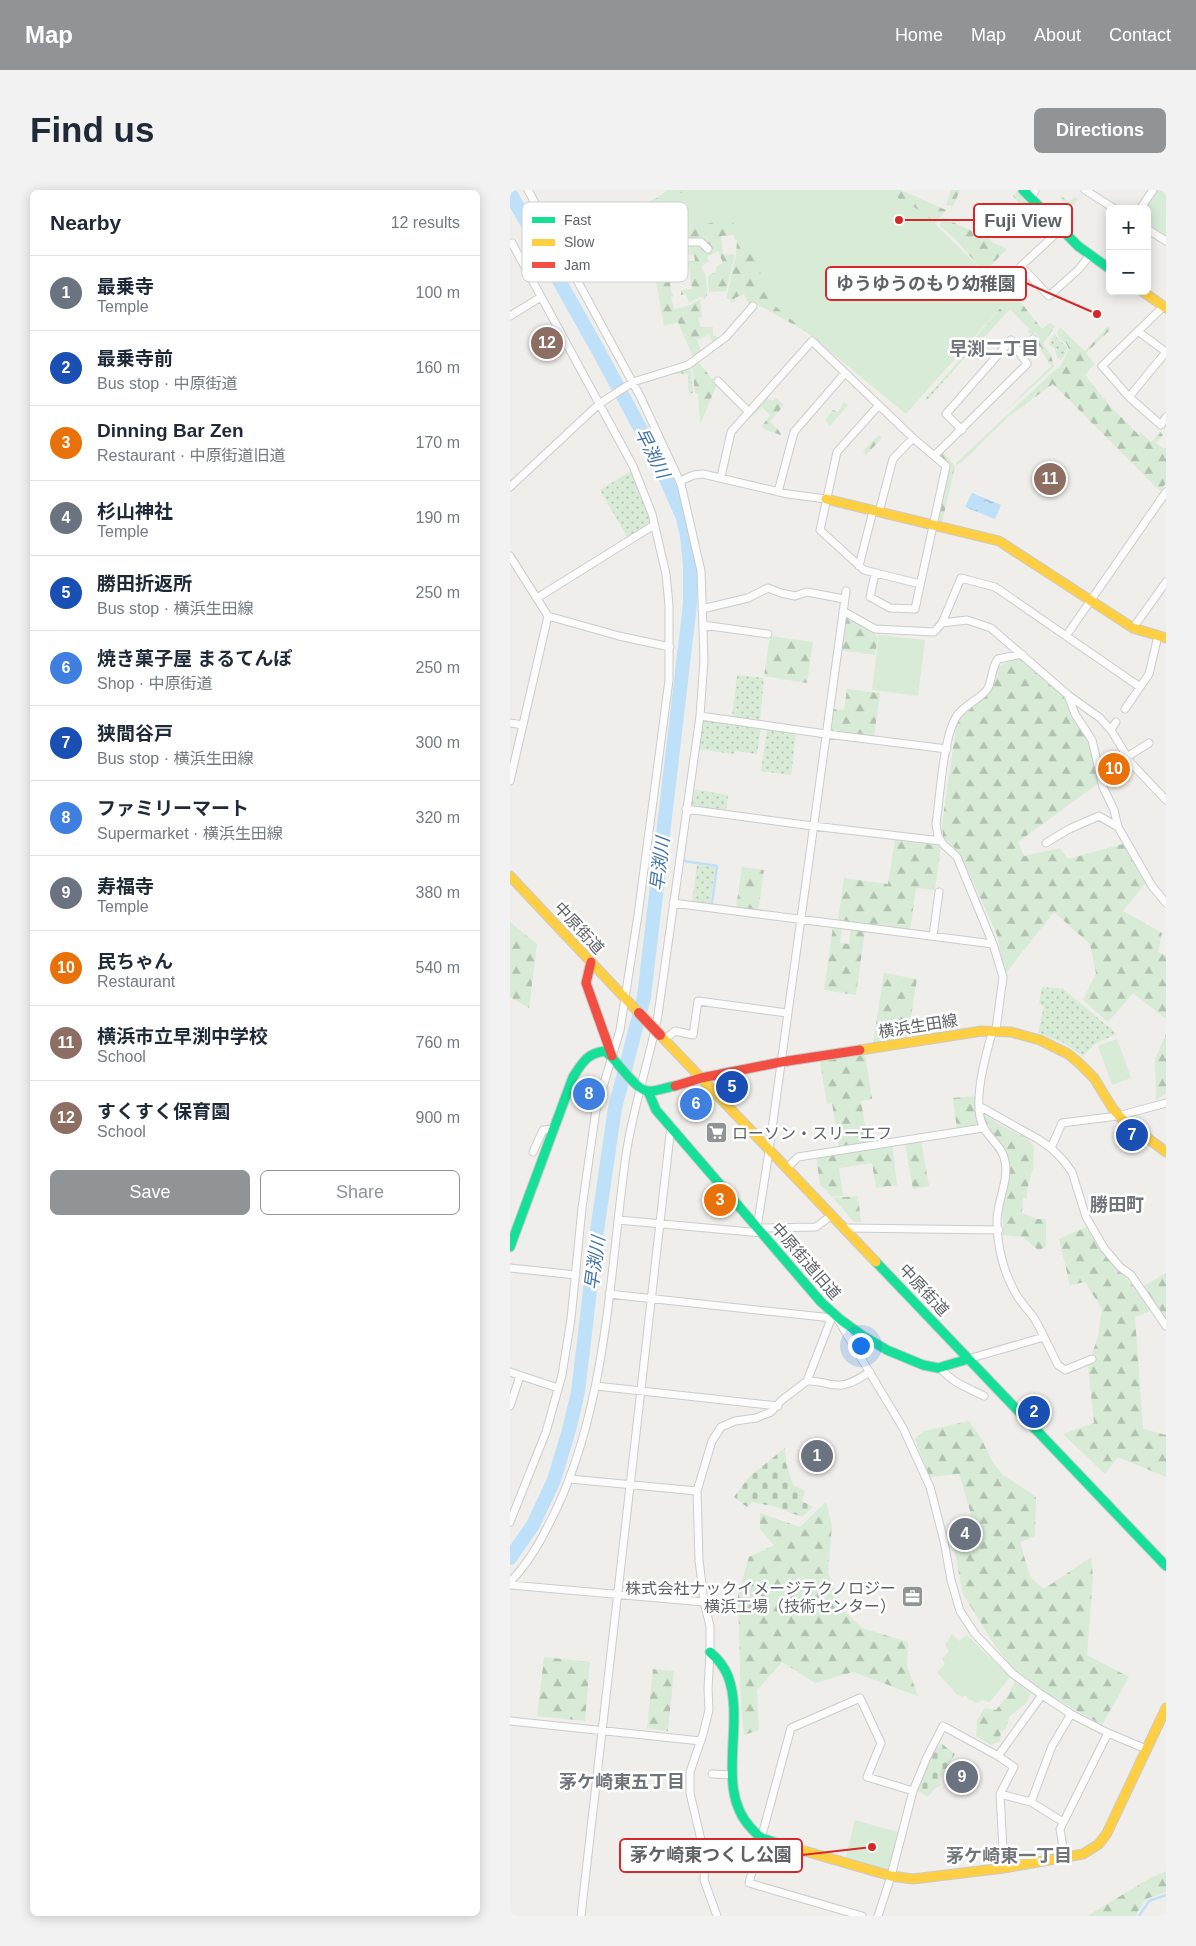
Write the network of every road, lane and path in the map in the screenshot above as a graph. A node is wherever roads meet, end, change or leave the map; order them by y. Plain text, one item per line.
1 (528, 190) edge
2 (1023, 190) edge
3 (1085, 190) edge
4 (1153, 190) edge
5 (1033, 195) edge
6 (535, 202) edge
7 (1109, 205) edge
8 (1143, 205) edge
9 (1061, 228) junction
10 (1151, 232) edge
11 (1166, 241) edge
12 (688, 242) edge
13 (512, 244) dead end
14 (708, 249) dead end
15 (1090, 255) junction
16 (522, 262) edge
17 (1106, 266) edge
18 (533, 282) edge
19 (578, 282) edge
20 (1148, 295) edge
21 (541, 297) junction
22 (753, 306) dead end
23 (1165, 307) edge
24 (510, 316) edge
25 (1139, 332) junction
26 (1033, 339) dead end
27 (1166, 352) edge
28 (1020, 353) junction
29 (845, 373) junction
30 (718, 381) dead end
31 (633, 382) junction
32 (1129, 397) junction
33 (599, 404) junction
34 (880, 405) junction
35 (748, 411) junction
36 (1166, 417) edge
37 (962, 430) junction
38 (914, 438) junction
39 (935, 455) junction
40 (721, 477) junction
41 (680, 481) junction
42 (510, 487) edge
43 (778, 492) junction
44 (1166, 492) edge
45 (826, 499) junction
46 (876, 511) junction
47 (935, 524) junction
48 (654, 525) junction
49 (510, 556) edge
50 (859, 566) junction
51 (875, 574) junction
52 (1166, 582) edge
53 (920, 584) junction
54 (537, 598) junction
55 (1091, 602) junction
56 (702, 609) junction
57 (842, 610) junction
58 (548, 616) junction
59 (942, 623) junction
60 (703, 625) junction
61 (1133, 628) junction
62 (768, 634) dead end
63 (1066, 636) junction
64 (1162, 637) edge
65 (670, 647) junction
66 (1022, 654) junction
67 (1140, 687) junction
68 (1068, 694) junction
69 (1125, 709) dead end
70 (700, 716) junction
71 (1116, 722) dead end
72 (510, 723) edge
73 (523, 725) junction
74 (1111, 730) junction
75 (826, 734) junction
76 (1149, 743) dead end
77 (947, 749) junction
78 (1127, 757) junction
79 (510, 781) edge
80 (1166, 800) edge
81 (686, 809) junction
82 (813, 826) junction
83 (1118, 827) junction
84 (941, 841) junction
85 (1046, 843) dead end
86 (510, 876) edge
87 (939, 892) dead end
88 (673, 903) junction
89 (1166, 903) edge
90 (800, 919) junction
91 (933, 936) junction
92 (993, 944) junction
93 (591, 962) junction
94 (625, 1000) junction
95 (787, 1013) junction
96 (995, 1030) junction
97 (662, 1037) junction
98 (613, 1058) junction
99 (781, 1062) junction
100 (701, 1078) junction
101 (641, 1087) junction
102 (1166, 1103) edge
103 (979, 1106) junction
104 (1118, 1116) junction
105 (671, 1126) junction
106 (984, 1128) junction
107 (552, 1129) junction
108 (1051, 1148) junction
109 (769, 1151) junction
110 (534, 1152) dead end
111 (1166, 1152) edge
112 (787, 1168) junction
113 (832, 1215) junction
114 (618, 1220) junction
115 (660, 1223) junction
116 (846, 1228) junction
117 (759, 1230) junction
118 (998, 1230) junction
119 (511, 1243) edge
120 (510, 1268) edge
121 (576, 1275) junction
122 (609, 1294) junction
123 (651, 1298) junction
124 (834, 1316) junction
125 (1166, 1326) edge
126 (1044, 1337) junction
127 (968, 1359) junction
128 (1092, 1359) dead end
129 (940, 1368) junction
130 (510, 1372) edge
131 (870, 1372) junction
132 (520, 1376) junction
133 (806, 1381) junction
134 (596, 1386) junction
135 (558, 1388) junction
136 (640, 1392) junction
137 (984, 1396) dead end
138 (510, 1406) edge
139 (778, 1406) junction
140 (570, 1479) junction
141 (630, 1484) junction
142 (697, 1491) junction
143 (510, 1522) edge
144 (1166, 1566) edge
145 (510, 1584) edge
146 (618, 1595) junction
147 (704, 1602) junction
148 (710, 1652) junction
149 (1042, 1695) junction
150 (1166, 1708) edge
151 (1071, 1714) junction
152 (510, 1721) edge
153 (602, 1730) junction
154 (1108, 1733) junction
155 (701, 1741) junction
156 (1146, 1749) junction
157 (998, 1756) junction
158 (712, 1774) dead end
159 (733, 1775) junction
160 (912, 1791) junction
161 (1000, 1794) junction
162 (1031, 1802) junction
163 (1063, 1822) junction
164 (762, 1838) junction
165 (1064, 1859) junction
166 (1004, 1868) junction
167 (891, 1876) junction
168 (582, 1916) edge
169 (717, 1916) edge
170 (862, 1916) edge
171 (878, 1916) edge

1 - 6 street
2 - 5 main road
3 - 7 street
4 - 8 street
5 - 9 main road
9 - 15 main road
9 - 15 street
10 - 11 street
12 - 14 street
13 - 16 street
15 - 17 main road
18 - 21 street
19 - 31 street
20 - 23 main road
21 - 24 street
21 - 33 street
22 - 31 street
23 - 25 street
25 - 27 street
25 - 32 street
26 - 28 street
27 - 32 street
28 - 37 street
28 - 37 street
29 - 34 street
29 - 35 street
29 - 43 street
30 - 35 street
31 - 33 street
31 - 41 street
32 - 36 street
33 - 42 street
33 - 48 street
34 - 38 street
34 - 45 street
35 - 40 street
37 - 39 street
38 - 39 street
38 - 46 street
39 - 47 street
40 - 41 street
40 - 43 street
41 - 56 street
43 - 45 street
44 - 55 street
45 - 46 main road
45 - 50 street
46 - 47 main road
46 - 50 street
47 - 53 street
47 - 55 main road
48 - 54 street
48 - 65 street
49 - 54 street
50 - 51 street
51 - 53 street
51 - 53 street
52 - 61 street
54 - 58 street
55 - 61 main road
55 - 63 street
56 - 57 street
56 - 60 street
57 - 59 street
57 - 75 street
58 - 65 street
58 - 73 street
59 - 63 street
59 - 66 street
60 - 62 street
60 - 70 street
61 - 64 main road
63 - 67 street
64 - 67 street
65 - 94 street
66 - 68 street
66 - 77 street
67 - 69 street
68 - 74 street
68 - 83 street
70 - 75 street
70 - 81 street
71 - 74 street
72 - 73 street
73 - 79 street
74 - 78 street
75 - 77 street
75 - 82 street
76 - 78 street
77 - 84 street
78 - 80 street
81 - 82 street
81 - 88 street
82 - 84 street
82 - 90 street
83 - 85 street
83 - 89 street
84 - 92 street
86 - 93 main road, 中原街道
87 - 91 street
88 - 90 street
88 - 101 street
90 - 91 street
90 - 95 street
91 - 92 street
92 - 96 street
93 - 94 main road, 中原街道
93 - 98 main road
94 - 97 main road, 中原街道, bridge
94 - 98 street
95 - 97 street
95 - 99 street
96 - 99 main road, 横浜生田線
96 - 103 street
96 - 104 main road, 横浜生田線
97 - 100 main road, 中原街道
98 - 101 main road, 中原街道旧道
98 - 107 main road
98 - 121 street
99 - 100 main road, 横浜生田線
99 - 109 street
100 - 101 main road, 横浜生田線
100 - 109 main road, 中原街道
101 - 105 main road, 中原街道旧道
101 - 114 street
102 - 104 street
103 - 106 street
103 - 108 street
104 - 108 street
104 - 111 main road, 横浜生田線
105 - 115 street
105 - 117 main road, 中原街道旧道
106 - 112 street
106 - 118 street
107 - 110 street
107 - 119 main road
108 - 125 street
109 - 112 main road, 中原街道
109 - 117 street
112 - 113 main road, 中原街道
113 - 116 main road, 中原街道
113 - 117 street
114 - 115 street
114 - 122 street
115 - 117 street
115 - 123 street
116 - 118 street
116 - 127 main road, 中原街道
117 - 124 main road, 中原街道旧道
118 - 126 street
120 - 121 street
121 - 135 street
122 - 123 street
122 - 134 street
123 - 124 street
123 - 136 street
124 - 129 main road, 中原街道旧道
124 - 131 street
124 - 133 street
126 - 127 street
126 - 128 street
127 - 129 main road
127 - 144 main road, 中原街道
129 - 137 street, 中原街道旧道
130 - 132 street
131 - 133 street
131 - 149 street
132 - 135 street
132 - 138 street
133 - 139 street
134 - 136 street
134 - 140 street
135 - 143 street
136 - 139 street
136 - 141 street
139 - 142 street
140 - 141 street
140 - 145 street
141 - 142 street
141 - 146 street
142 - 147 street
145 - 146 street
146 - 147 street
146 - 153 street
147 - 148 street
148 - 155 street
148 - 159 main road
149 - 151 street
149 - 157 street
150 - 156 main road
151 - 154 street
151 - 162 street
152 - 153 street
153 - 155 street
153 - 168 street
154 - 156 street
154 - 163 street
155 - 169 street
156 - 165 main road
157 - 160 street
157 - 161 street
158 - 159 street
159 - 164 main road
160 - 164 street
160 - 167 street
161 - 162 street
161 - 166 street
162 - 163 street
163 - 165 street
164 - 167 main road
164 - 170 street
165 - 166 main road
166 - 167 main road
167 - 171 street

